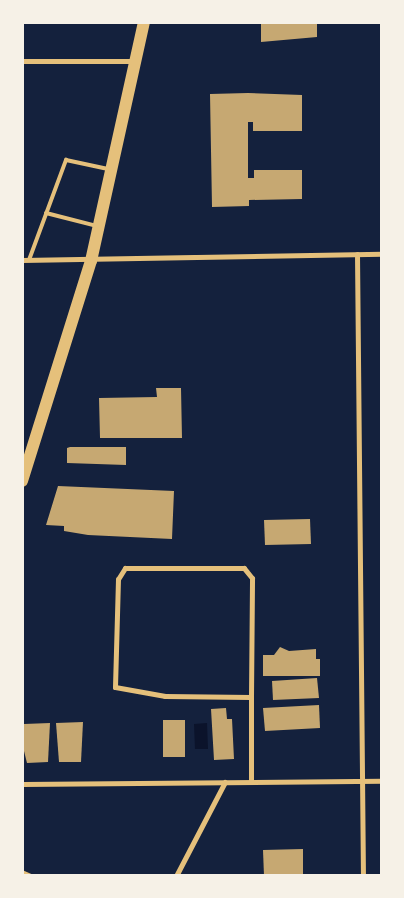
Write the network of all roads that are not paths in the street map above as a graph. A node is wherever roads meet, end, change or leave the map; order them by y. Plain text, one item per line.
1 (144, 22) edge
2 (22, 61) edge
3 (137, 61) junction
4 (112, 170) junction
5 (46, 213) junction
6 (99, 226) junction
7 (357, 254) junction
8 (382, 254) edge
9 (22, 260) edge
10 (29, 260) junction
11 (91, 261) junction
12 (22, 481) edge
13 (251, 697) junction
14 (362, 781) junction
15 (382, 781) edge
16 (225, 782) junction
17 (251, 782) junction
18 (22, 784) edge
19 (22, 872) edge
20 (31, 876) edge
21 (176, 876) edge
22 (363, 876) edge

1 - 3 main road
2 - 3 street
3 - 4 main road
4 - 5 lane
4 - 6 main road
5 - 6 lane
5 - 10 lane
6 - 11 main road
7 - 8 street
7 - 11 street
7 - 14 street
9 - 10 street
10 - 11 street
11 - 12 main road
13 - 13 street
13 - 17 street
14 - 15 street
14 - 17 street
14 - 22 street
16 - 17 street
16 - 18 street
16 - 21 street
19 - 20 lane

